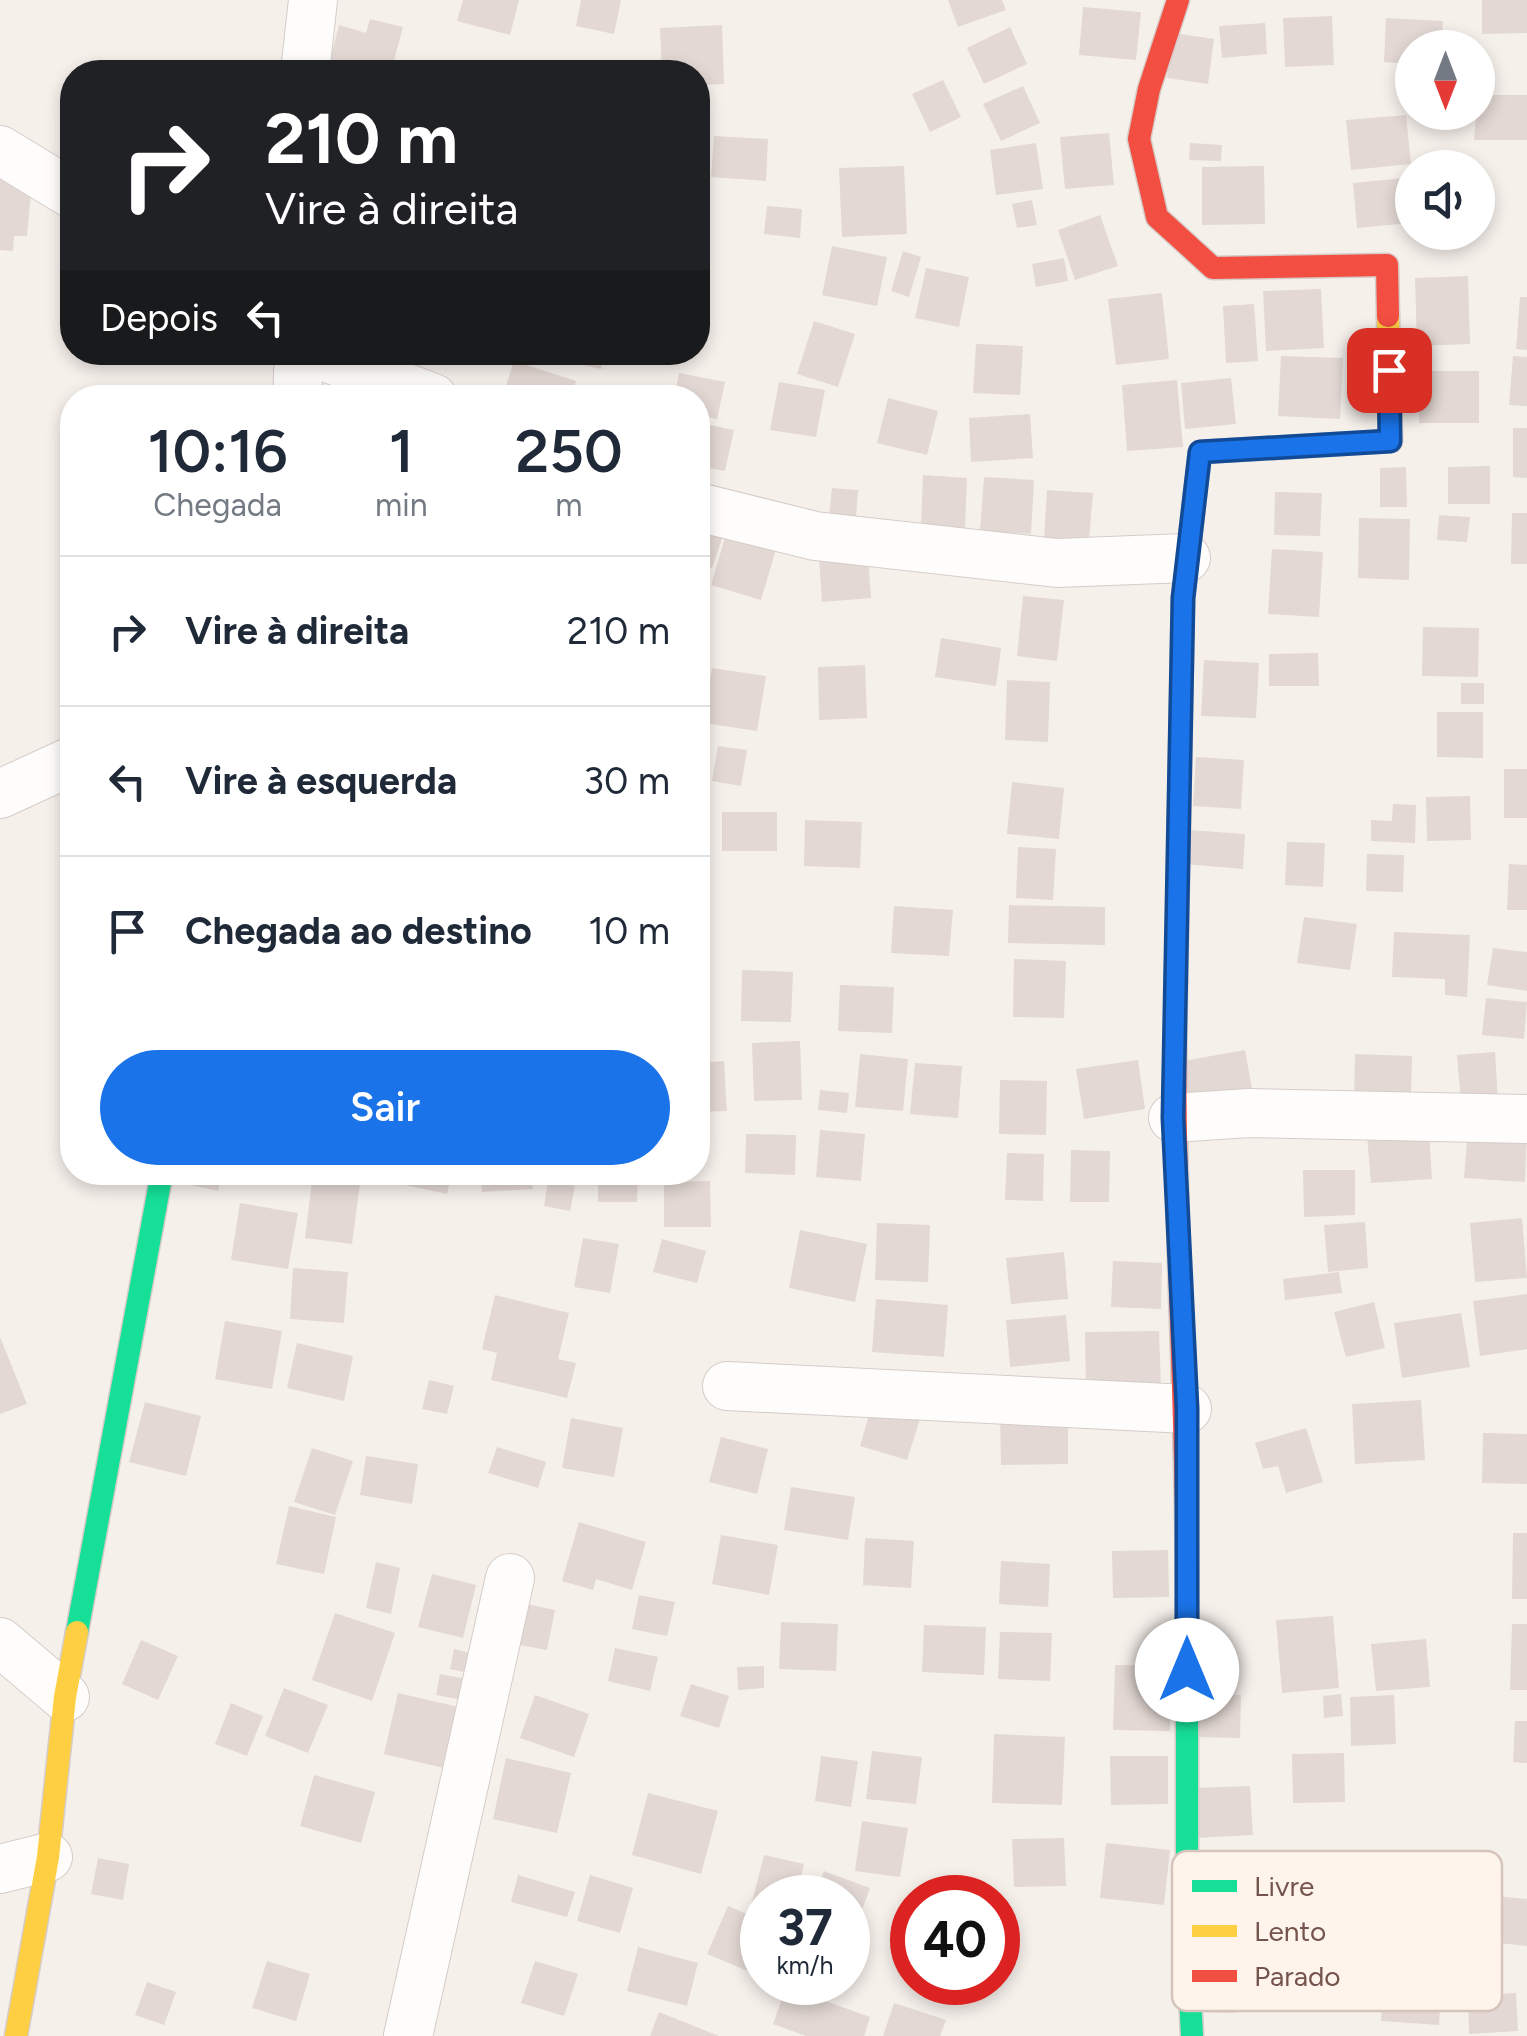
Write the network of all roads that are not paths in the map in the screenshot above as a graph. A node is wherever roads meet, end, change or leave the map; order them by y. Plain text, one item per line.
1 (313, 0) edge
2 (1178, 0) edge
3 (306, 60) edge
4 (0, 150) edge
5 (60, 187) edge
6 (346, 365) edge
7 (399, 385) edge
8 (710, 510) edge
9 (1186, 558) junction
10 (60, 766) edge
11 (0, 794) edge
12 (1173, 1118) junction
13 (1527, 1119) edge
14 (160, 1185) edge
15 (726, 1386) dead end
16 (1187, 1408) junction
17 (510, 1578) dead end
18 (0, 1642) edge
19 (65, 1697) junction
20 (1187, 1851) edge
21 (48, 1857) junction
22 (0, 1869) edge
23 (1191, 2011) edge
24 (16, 2036) edge
25 (408, 2036) edge
26 (1192, 2036) edge

1 - 3 street
2 - 9 street
4 - 5 street
6 - 7 street
8 - 9 street
9 - 12 street
10 - 11 street
12 - 13 street
12 - 16 street
14 - 19 street
15 - 16 street
16 - 20 street
17 - 25 street
18 - 19 street
19 - 21 street
21 - 22 street
21 - 24 street
23 - 26 street

